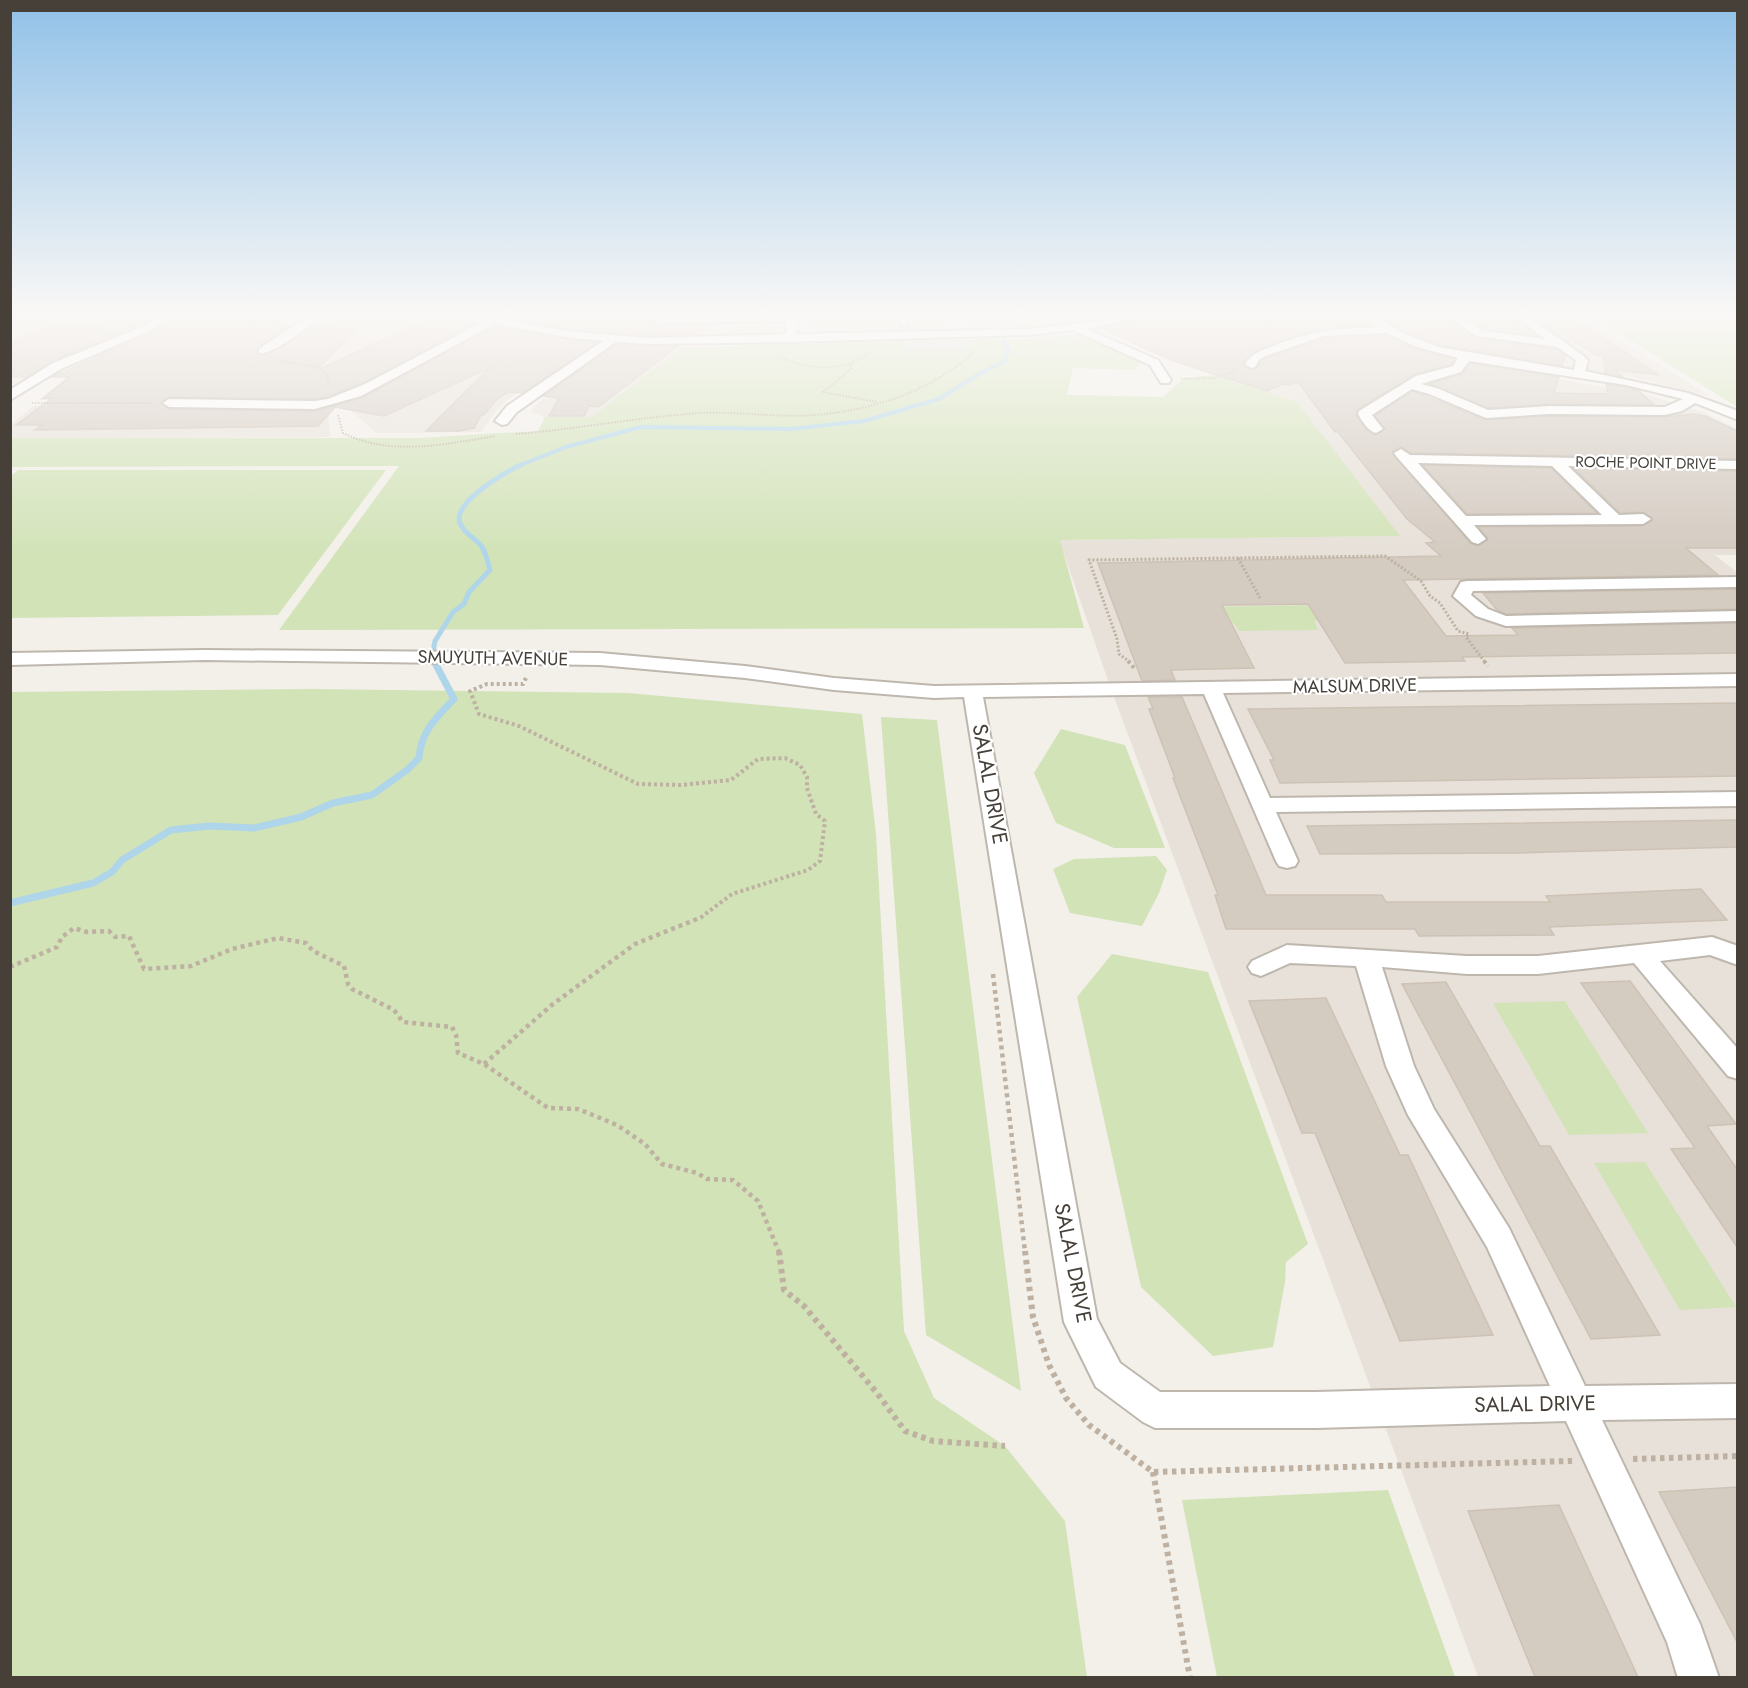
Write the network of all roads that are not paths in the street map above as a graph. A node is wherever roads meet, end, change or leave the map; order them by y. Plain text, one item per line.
1 (356, 395) edge
2 (532, 395) edge
3 (1394, 395) edge
4 (1441, 395) edge
5 (1678, 395) edge
6 (1693, 399) junction
7 (169, 403) road end
8 (1486, 414) junction
9 (1737, 416) edge
10 (502, 422) dead end
11 (1376, 429) dead end
12 (1500, 429) dead end
13 (1555, 461) junction
14 (1737, 465) edge
15 (1615, 519) junction
16 (1643, 519) dead end
17 (1463, 521) junction
18 (1478, 539) dead end
19 (1737, 582) edge
20 (1737, 616) edge
21 (10, 658) edge
22 (1737, 680) edge
23 (1211, 688) junction
24 (974, 692) junction
25 (1737, 799) edge
26 (1263, 805) junction
27 (1287, 861) dead end
28 (1639, 952) junction
29 (1737, 956) edge
30 (1366, 957) junction
31 (1261, 967) dead end
32 (1737, 1068) edge
33 (1737, 1401) edge
34 (1577, 1403) junction
35 (1699, 1677) edge

1 - 7 street
2 - 10 street
3 - 11 street
4 - 8 street
5 - 6 street
6 - 8 street
6 - 9 street
8 - 12 street
13 - 14 street, ROCHE POINT DRIVE
13 - 15 street, ROCHE POINT DRIVE
13 - 17 street, ROCHE POINT DRIVE
15 - 16 street
15 - 17 street
17 - 18 street, ROCHE POINT DRIVE
19 - 20 street
21 - 24 street, SMUYUTH AVENUE
22 - 23 street, MALSUM DRIVE
23 - 24 street, MALSUM DRIVE
23 - 26 street
24 - 34 street, SALAL DRIVE
25 - 26 street
26 - 27 street
28 - 29 street
28 - 30 street
28 - 32 street
30 - 31 street
30 - 34 street
33 - 34 street, SALAL DRIVE
34 - 35 street

